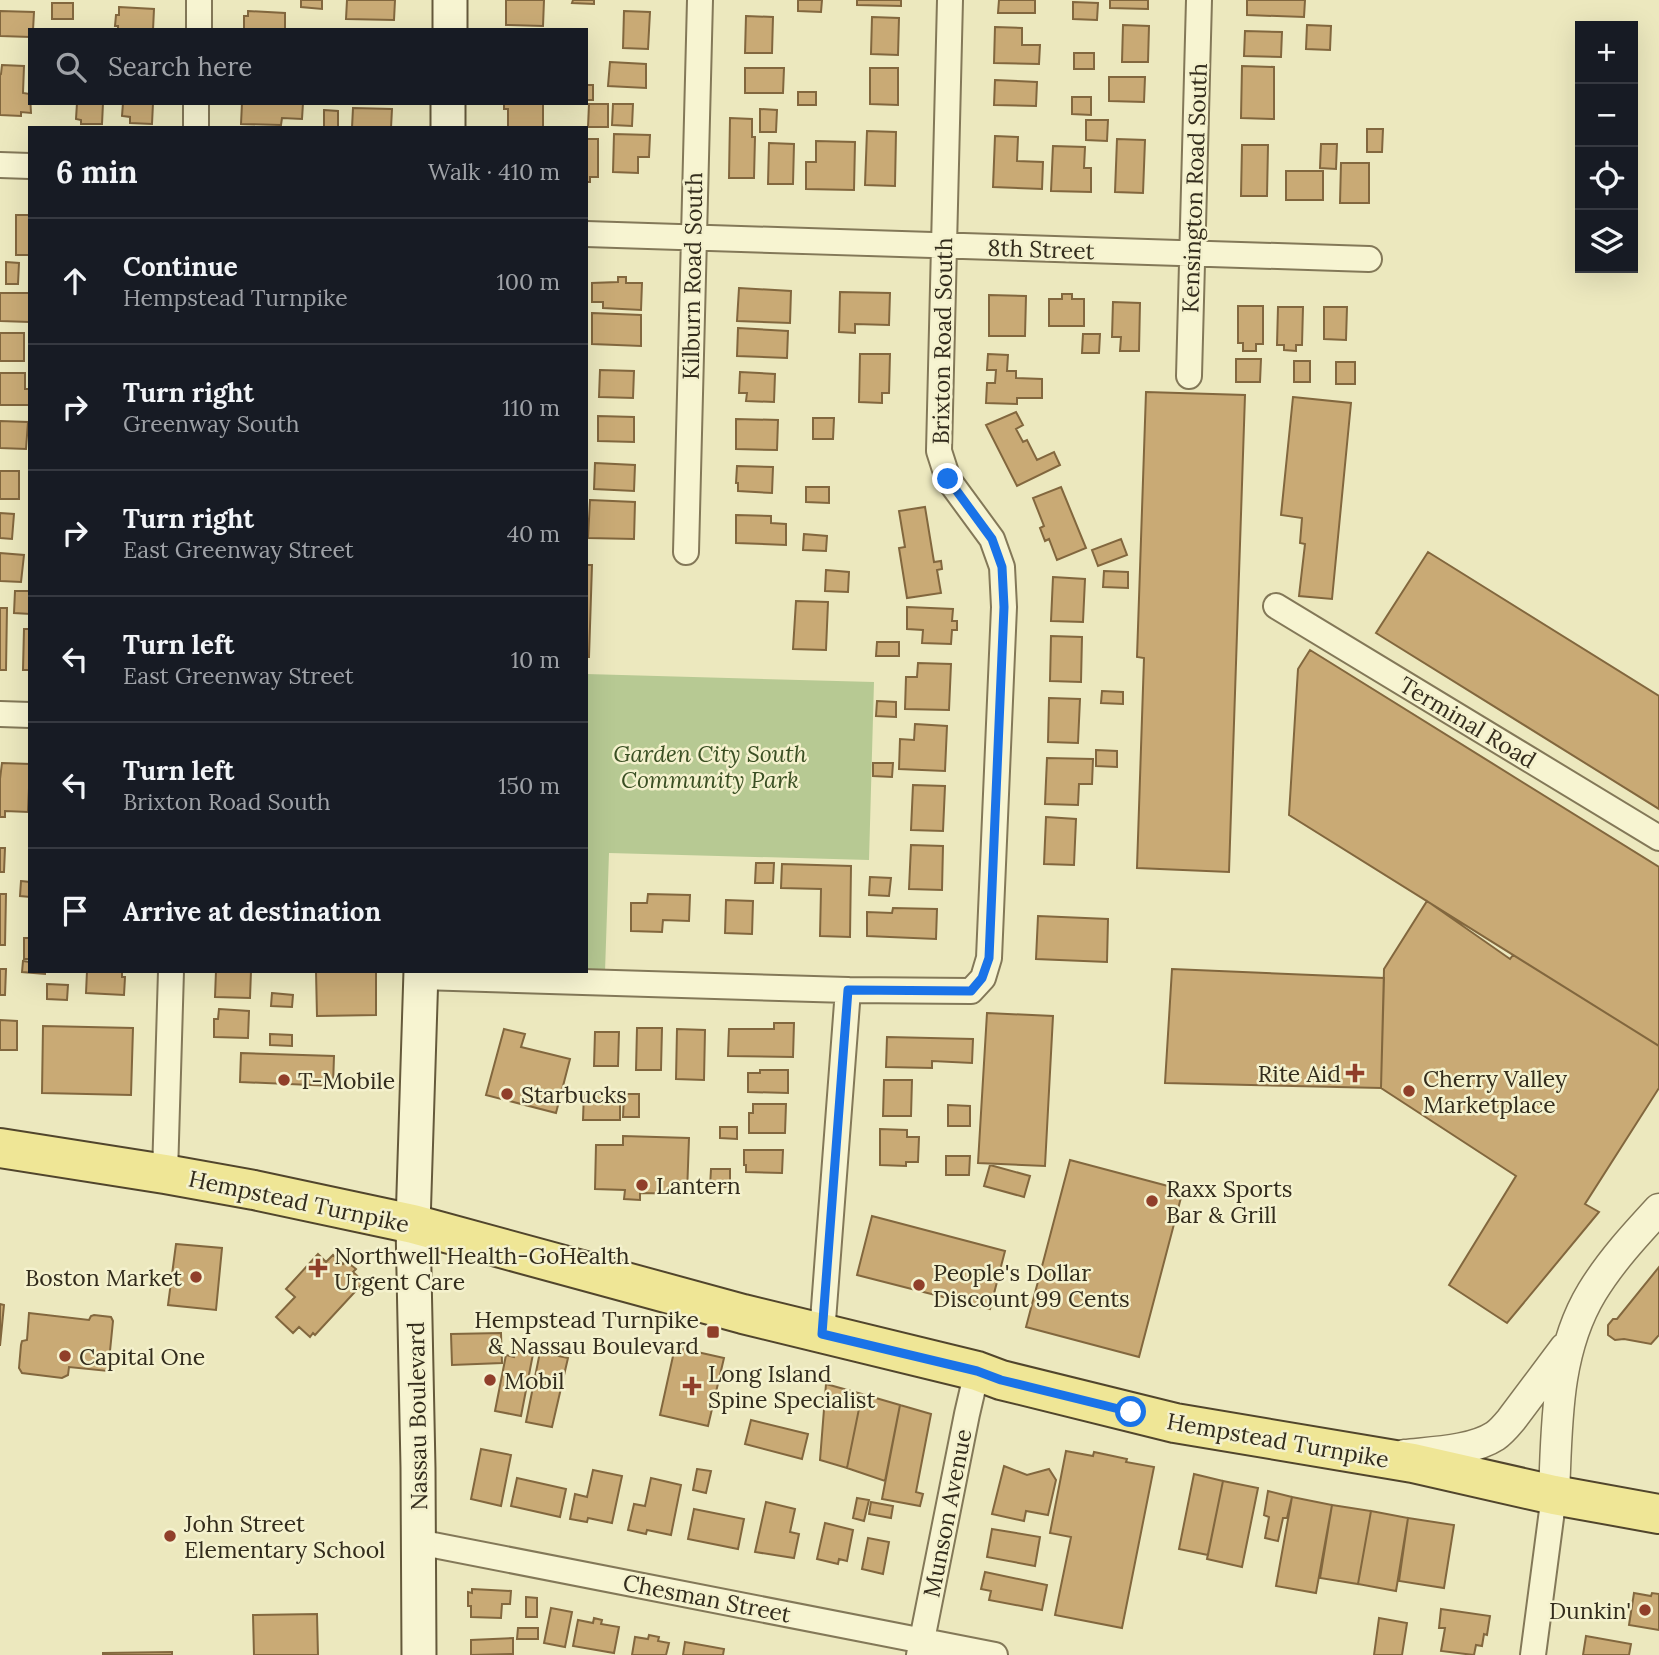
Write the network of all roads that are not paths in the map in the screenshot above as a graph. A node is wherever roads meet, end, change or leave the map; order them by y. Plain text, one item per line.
1 (200, 0) edge
2 (450, 0) edge
3 (700, 0) edge
4 (950, 0) edge
5 (1199, 0) edge
6 (199, 28) edge
7 (450, 28) edge
8 (196, 105) edge
9 (448, 105) edge
10 (196, 126) edge
11 (447, 126) edge
12 (0, 165) edge
13 (28, 166) edge
14 (588, 234) edge
15 (693, 237) junction
16 (943, 246) junction
17 (1192, 253) junction
18 (1369, 259) dead end
19 (1189, 376) dead end
20 (686, 552) dead end
21 (1276, 606) dead end
22 (0, 714) edge
23 (28, 715) edge
24 (1659, 838) edge
25 (171, 973) edge
26 (421, 974) edge
27 (848, 990) junction
28 (0, 1148) edge
29 (164, 1174) junction
30 (1659, 1209) edge
31 (413, 1224) junction
32 (822, 1334) junction
33 (1570, 1342) junction
34 (977, 1371) junction
35 (1380, 1458) junction
36 (1554, 1495) junction
37 (1659, 1514) edge
38 (418, 1542) junction
39 (920, 1648) edge
40 (419, 1655) edge
41 (995, 1655) edge
42 (1533, 1655) edge

1 - 6 street
2 - 7 main road
3 - 15 street, Kilburn Road South
4 - 16 street, Brixton Road South
5 - 17 street, Kensington Road South
8 - 10 street
9 - 11 main road
12 - 13 street
14 - 15 street, 8th Street
15 - 16 street, 8th Street
15 - 20 street, Kilburn Road South
16 - 17 street, 8th Street
16 - 27 street, Brixton Road South
17 - 18 street, 8th Street
17 - 19 street, Kensington Road South
21 - 24 street, Terminal Road
22 - 23 street
25 - 29 street
26 - 27 street
26 - 31 main road, Nassau Boulevard
27 - 32 street
28 - 29 main road, Hempstead Turnpike
29 - 31 main road, Hempstead Turnpike
30 - 33 street
31 - 32 main road, Hempstead Turnpike
31 - 38 main road, Nassau Boulevard
32 - 34 main road, Hempstead Turnpike
33 - 35 street
33 - 36 street
34 - 35 main road, Hempstead Turnpike
34 - 39 street, Munson Avenue
35 - 36 main road, Hempstead Turnpike
36 - 37 main road, Hempstead Turnpike
36 - 42 street
38 - 39 street, Chesman Street
38 - 40 main road, Nassau Boulevard
39 - 41 street, Chesman Street

